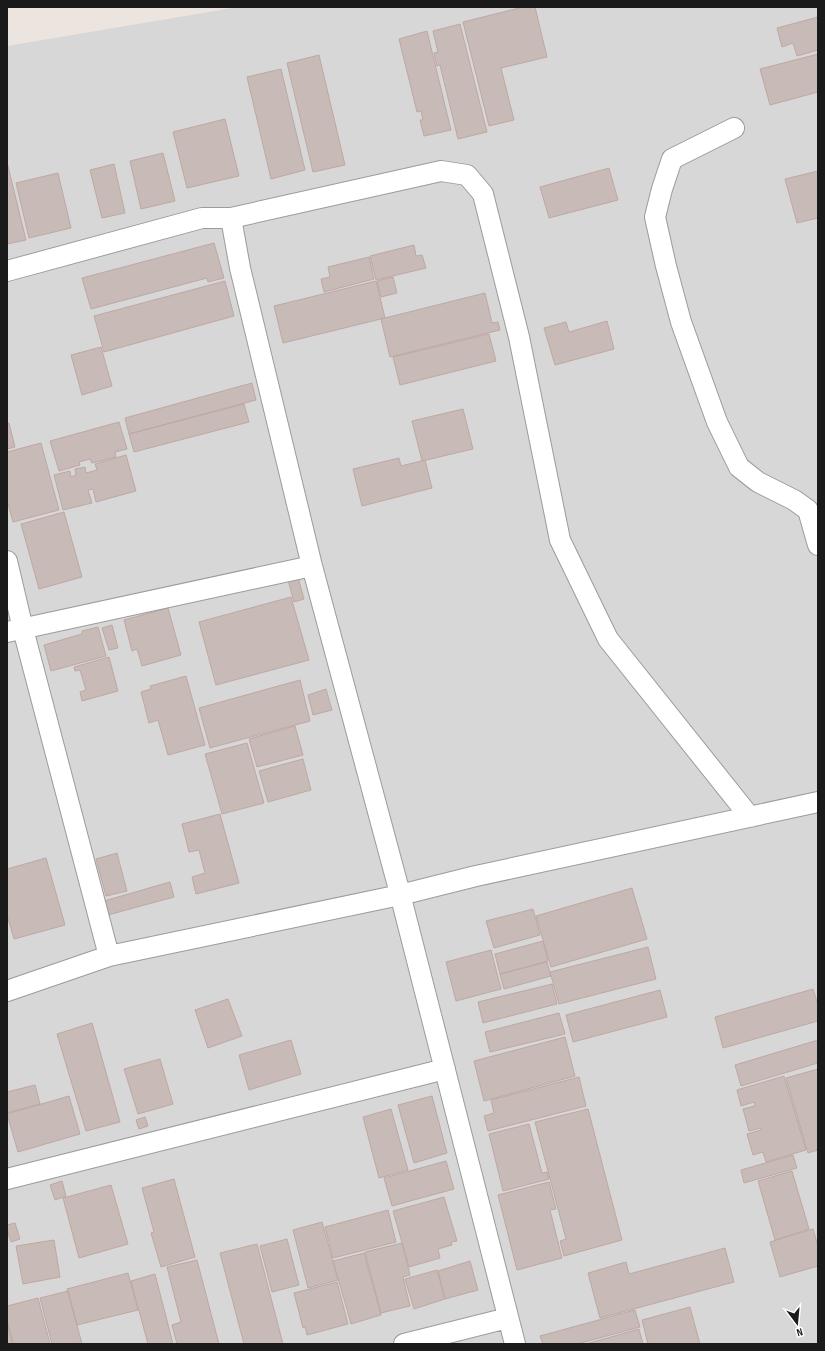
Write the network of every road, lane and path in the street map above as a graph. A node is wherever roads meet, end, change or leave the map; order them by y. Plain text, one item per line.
1 (734, 128) dead end
2 (230, 218) junction
3 (7, 271) edge
4 (818, 545) edge
5 (7, 561) edge
6 (312, 566) junction
7 (15, 631) edge
8 (818, 802) edge
9 (750, 817) junction
10 (400, 895) junction
11 (109, 956) junction
12 (7, 991) edge
13 (445, 1069) junction
14 (7, 1178) edge
15 (508, 1318) junction
16 (404, 1344) edge
17 (515, 1344) edge

1 - 4 street
2 - 3 street
2 - 6 street
2 - 9 street
5 - 7 street
6 - 7 street
6 - 10 street
7 - 11 street
8 - 9 street
9 - 10 street
10 - 11 street
10 - 13 street
11 - 12 street
13 - 14 street
13 - 15 street
15 - 16 street
15 - 17 street

